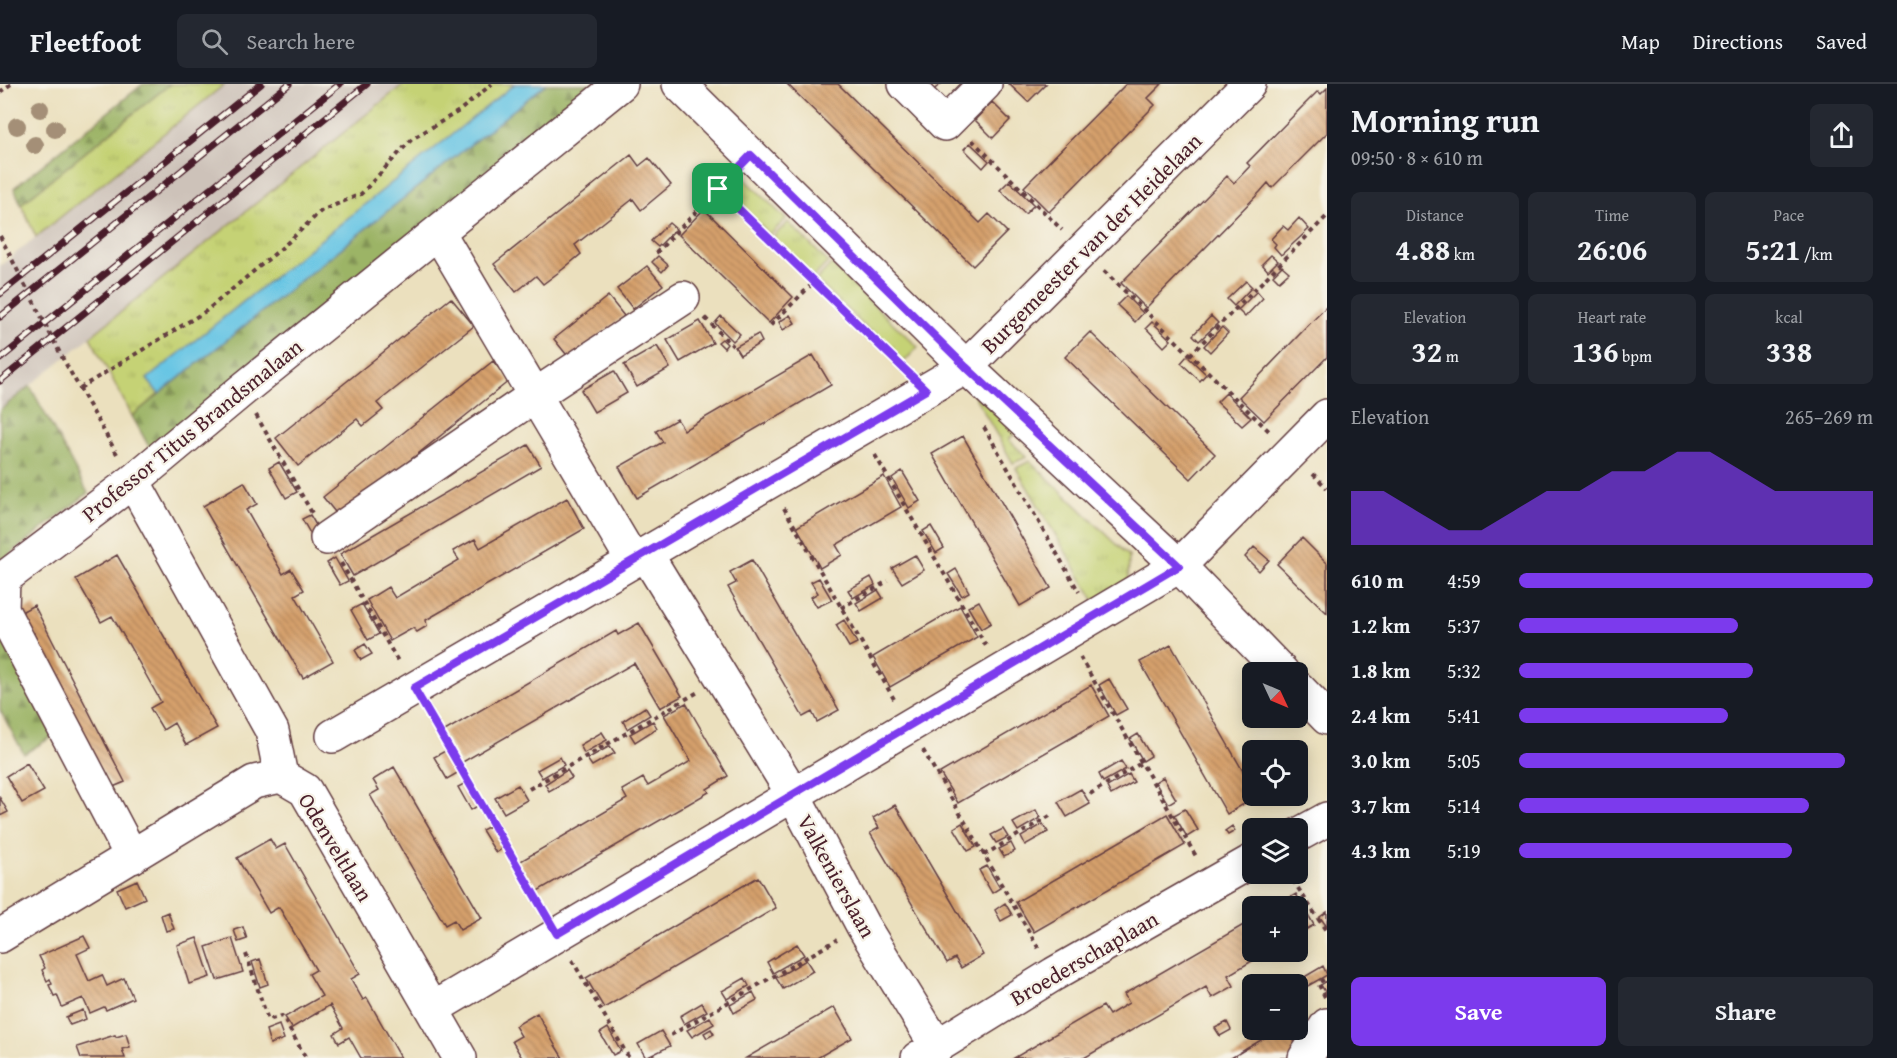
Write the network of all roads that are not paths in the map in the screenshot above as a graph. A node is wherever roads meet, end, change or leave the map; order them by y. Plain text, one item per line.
1 (621, 84) edge
2 (679, 84) edge
3 (905, 84) edge
4 (984, 84) edge
5 (1249, 84) edge
6 (438, 232) junction
7 (683, 298) dead end
8 (966, 367) junction
9 (534, 396) junction
10 (1327, 416) edge
11 (133, 481) junction
12 (327, 538) dead end
13 (639, 557) junction
14 (1179, 566) junction
15 (1272, 662) edge
16 (1308, 698) edge
17 (1327, 718) edge
18 (333, 736) dead end
19 (281, 776) junction
20 (793, 794) junction
21 (1327, 819) edge
22 (1308, 829) edge
23 (132, 857) junction
24 (1242, 867) edge
25 (0, 936) edge
26 (432, 1010) junction
27 (1327, 1025) edge
28 (927, 1052) edge
29 (460, 1058) edge
30 (1305, 1058) edge

1 - 6 street, Professor Titus Brandsmalaan
2 - 8 street
3 - 4 street
5 - 8 street, Burgemeester van der Heidelaan
6 - 9 street, Valkenierslaan
6 - 11 street, Professor Titus Brandsmalaan
7 - 9 street
8 - 13 street, Burgemeester van der Heidelaan
8 - 14 street
9 - 12 street
9 - 13 street, Valkenierslaan
10 - 14 street
11 - 19 street, Odenveltlaan
11 - 23 street, Professor Titus Brandsmalaan
13 - 18 street, Burgemeester van der Heidelaan
13 - 20 street, Valkenierslaan
14 - 15 street
14 - 20 street
16 - 17 street
19 - 23 street
19 - 26 street, Odenveltlaan
20 - 26 street
20 - 28 street, Valkenierslaan
21 - 22 street
23 - 25 street
24 - 28 street, Broederschaplaan
26 - 29 street, Odenveltlaan
27 - 30 street

